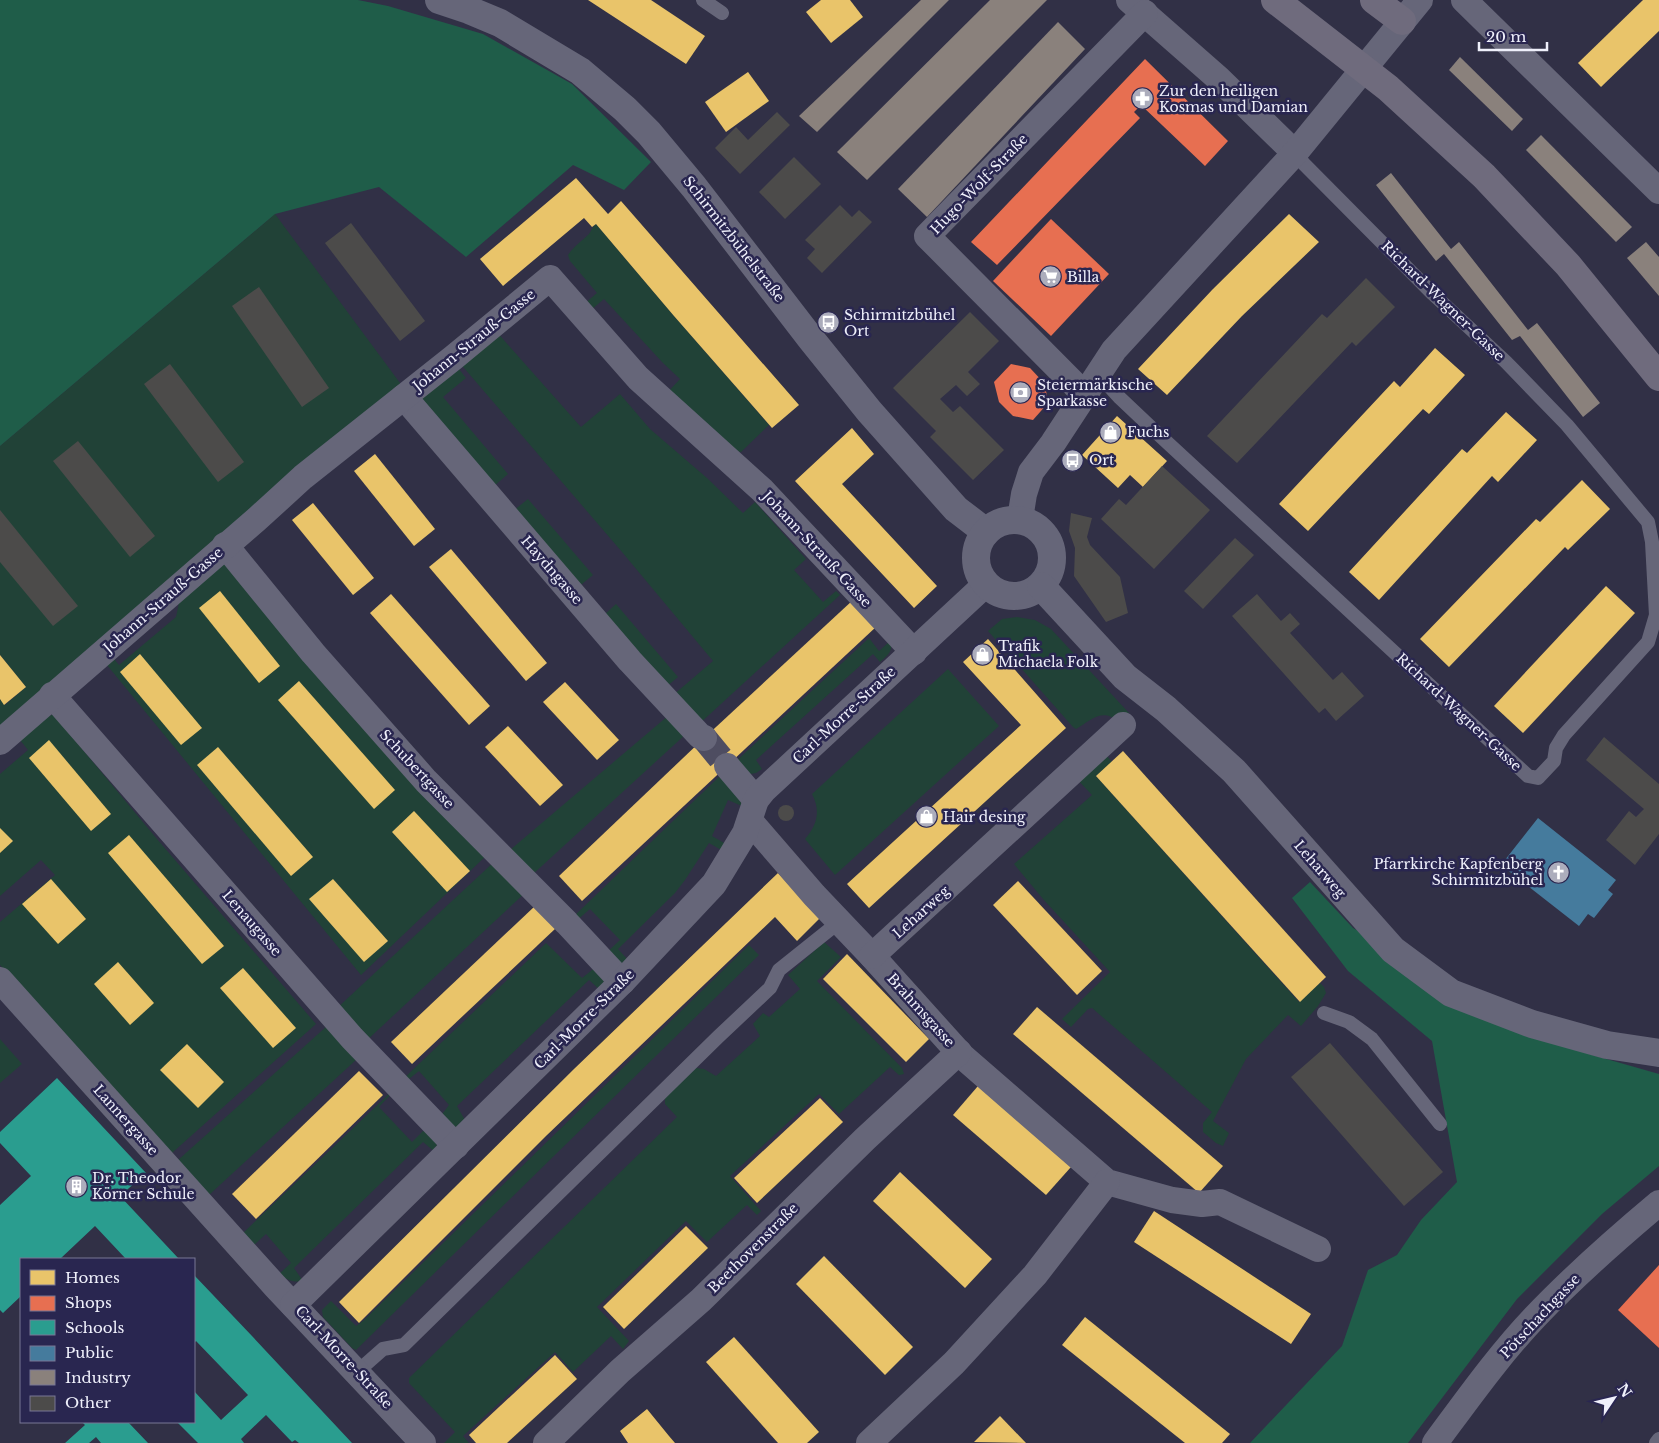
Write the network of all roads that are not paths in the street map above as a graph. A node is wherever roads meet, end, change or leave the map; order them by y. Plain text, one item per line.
1 (439, 0) edge
2 (703, 0) edge
3 (1275, 0) edge
4 (1374, 0) edge
5 (1420, 0) edge
6 (1464, 0) edge
7 (1137, 7) edge
8 (722, 13) dead end
9 (1398, 26) junction
10 (1295, 153) junction
11 (1659, 191) edge
12 (1659, 376) edge
13 (1092, 384) junction
14 (404, 397) junction
15 (1020, 519) junction
16 (986, 532) junction
17 (225, 545) junction
18 (986, 584) junction
19 (1040, 586) junction
20 (914, 652) junction
21 (52, 695) junction
22 (1123, 725) dead end
23 (702, 737) tunnel mouth
24 (0, 742) edge
25 (727, 766) tunnel mouth
26 (753, 811) junction
27 (839, 922) junction
28 (872, 956) junction
29 (0, 980) edge
30 (622, 982) junction
31 (1324, 1013) dead end
32 (959, 1052) junction
33 (1659, 1053) edge
34 (1440, 1124) dead end
35 (456, 1146) junction
36 (1107, 1182) junction
37 (1659, 1203) edge
38 (1318, 1249) dead end
39 (293, 1305) junction
40 (358, 1372) junction
41 (1659, 1439) edge
42 (424, 1443) edge
43 (546, 1443) edge
44 (869, 1443) edge
45 (1435, 1443) edge
46 (1656, 1443) edge

1 - 16 main road, Schirmitzbühelstraße
2 - 8 lane
3 - 12 main road
4 - 9 main road
5 - 9 street
6 - 11 street
7 - 10 street
7 - 13 street, Hugo-Wolf-Straße
9 - 10 street
10 - 13 street
10 - 13 lane, Richard-Wagner-Gasse
13 - 15 street
14 - 17 street, Johann-Strauß-Gasse
14 - 20 street, Johann-Strauß-Gasse
14 - 23 street, Haydngasse
15 - 16 main road
15 - 19 main road
16 - 18 main road
17 - 21 street, Johann-Strauß-Gasse
17 - 30 street, Schubertgasse
18 - 19 main road
18 - 20 street, Carl-Morre-Straße
19 - 33 main road, Leharweg
20 - 26 street, Carl-Morre-Straße
21 - 24 street, Johann-Strauß-Gasse
21 - 35 street, Lenaugasse
22 - 28 street, Leharweg
25 - 26 street
26 - 27 street, Brahmsgasse
26 - 30 street, Carl-Morre-Straße
27 - 28 street, Brahmsgasse
27 - 40 lane
28 - 32 street, Brahmsgasse
29 - 39 street, Lannergasse
30 - 35 street, Carl-Morre-Straße
31 - 34 lane
32 - 36 street, Brahmsgasse
32 - 43 street, Beethovenstraße
35 - 39 street, Carl-Morre-Straße
36 - 38 street, Brahmsgasse
36 - 44 street
37 - 45 street, Pötschachgasse
39 - 40 street, Carl-Morre-Straße
40 - 42 street, Carl-Morre-Straße
41 - 46 lane

